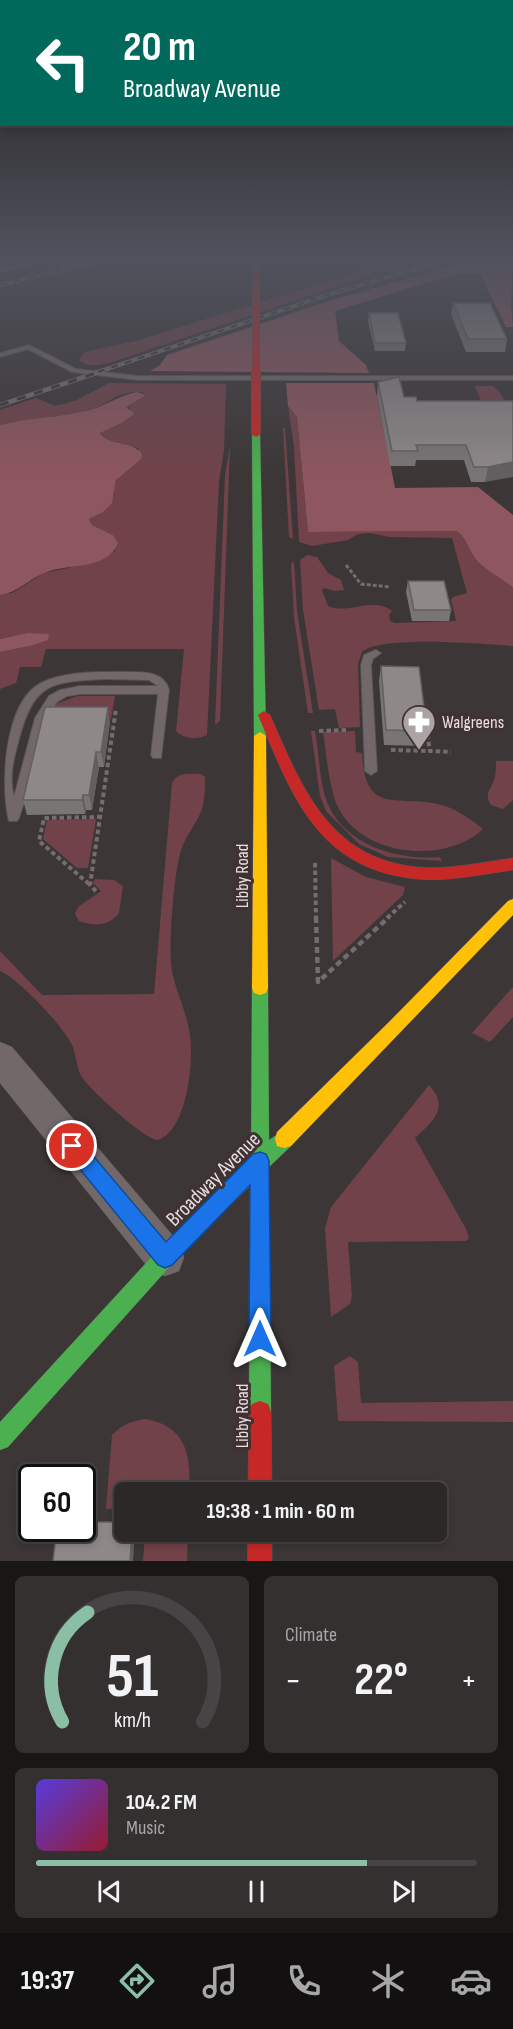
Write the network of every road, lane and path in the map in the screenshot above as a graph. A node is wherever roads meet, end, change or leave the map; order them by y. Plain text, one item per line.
1 (256, 332) edge
2 (0, 355) edge
3 (513, 378) edge
4 (346, 565) dead end
5 (390, 587) dead end
6 (376, 653) dead end
7 (164, 690) junction
8 (118, 691) junction
9 (258, 703) junction
10 (425, 718) edge
11 (104, 720) edge
12 (115, 720) junction
13 (382, 750) dead end
14 (429, 751) junction
15 (451, 752) dead end
16 (157, 755) dead end
17 (371, 771) dead end
18 (100, 817) junction
19 (315, 853) dead end
20 (513, 864) edge
21 (90, 885) junction
22 (96, 891) dead end
23 (414, 894) dead end
24 (513, 905) edge
25 (0, 1058) edge
26 (260, 1161) junction
27 (165, 1257) junction
28 (0, 1439) edge
29 (260, 1482) edge
30 (260, 1542) edge
31 (261, 1561) edge

1 - 9 main road, Libby Road, bridge
2 - 3 lane
4 - 5 path
6 - 17 lane
7 - 8 lane
7 - 8 lane
7 - 16 lane
8 - 12 path
9 - 20 main road
9 - 26 main road, Libby Road
10 - 14 path
11 - 12 path
12 - 18 path
13 - 14 path
14 - 15 path
18 - 21 path
18 - 21 path
19 - 23 path
21 - 22 path
24 - 26 main road, Broadway Avenue
25 - 27 street
26 - 27 main road, Broadway Avenue
26 - 29 main road, Libby Road
27 - 28 main road, Broadway Avenue
30 - 31 main road

